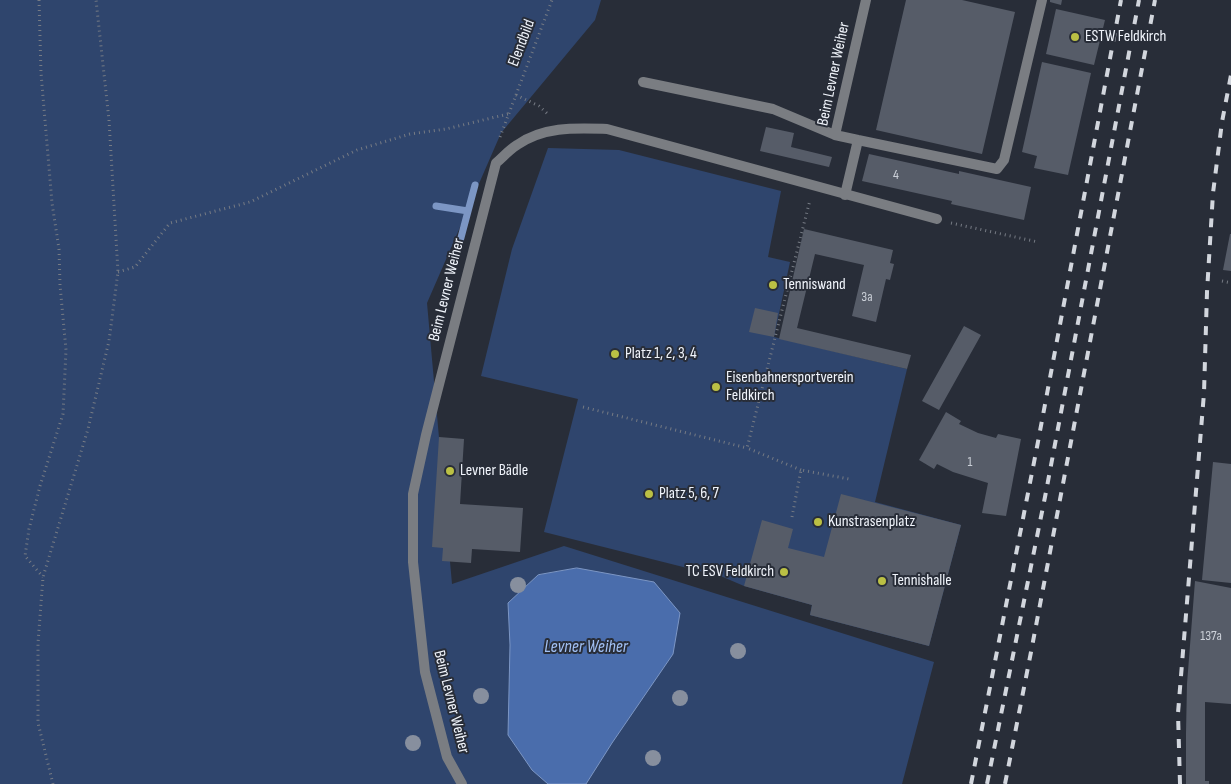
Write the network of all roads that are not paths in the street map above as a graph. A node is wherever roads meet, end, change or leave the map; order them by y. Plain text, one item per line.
1 (866, 0) edge
2 (1042, 0) edge
3 (643, 82) dead end
4 (835, 135) junction
5 (858, 140) junction
6 (845, 195) junction
7 (937, 219) road end
8 (462, 784) edge

1 - 4 street, Beim Levner Weiher
2 - 5 street, Beim Levner Weiher
3 - 4 street
4 - 5 street, Beim Levner Weiher
5 - 6 street
6 - 7 street, Beim Levner Weiher
6 - 8 street, Beim Levner Weiher

